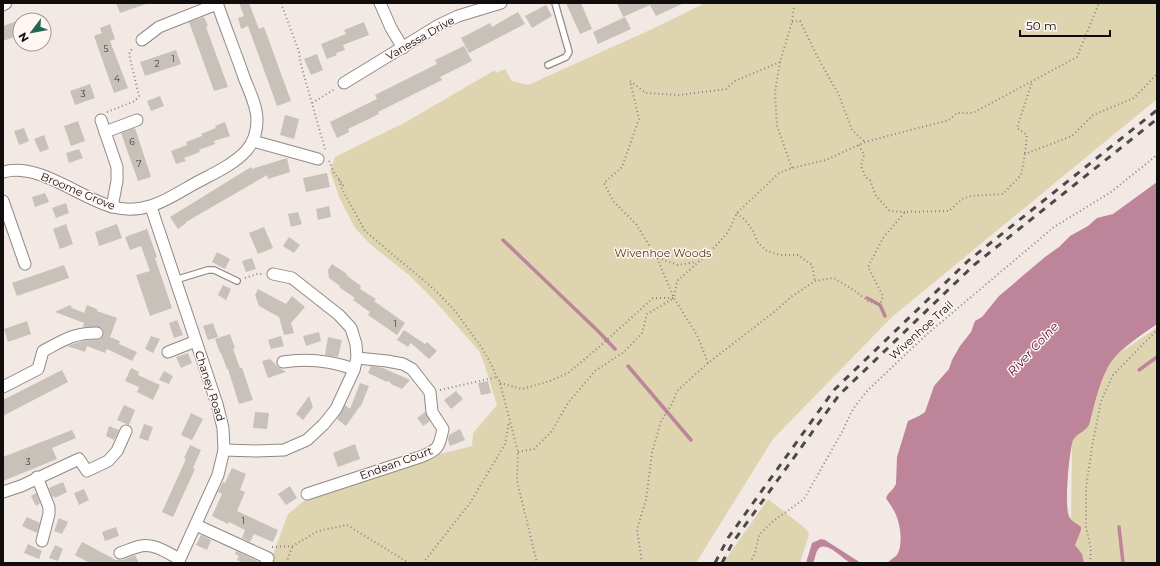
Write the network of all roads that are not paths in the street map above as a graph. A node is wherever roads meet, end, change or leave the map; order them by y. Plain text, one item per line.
1 (6, 3) edge
2 (380, 3) edge
3 (501, 3) edge
4 (555, 3) edge
5 (217, 4) edge
6 (3, 5) edge
7 (142, 40) road end
8 (403, 48) junction
9 (548, 65) dead end
10 (344, 83) road end
11 (101, 120) road end
12 (137, 120) dead end
13 (105, 132) junction
14 (252, 141) junction
15 (324, 158) road end
16 (3, 172) edge
17 (3, 201) edge
18 (112, 207) junction
19 (151, 207) junction
20 (25, 264) dead end
21 (273, 274) road end
22 (175, 280) junction
23 (237, 281) road end
24 (97, 333) dead end
25 (196, 341) junction
26 (168, 352) dead end
27 (283, 362) dead end
28 (356, 363) junction
29 (3, 387) edge
30 (126, 431) dead end
31 (224, 450) junction
32 (37, 477) junction
33 (3, 492) edge
34 (307, 494) dead end
35 (196, 526) junction
36 (42, 540) dead end
37 (120, 553) dead end
38 (264, 559) edge
39 (178, 561) edge

1 - 6 street
2 - 8 street
3 - 8 street, Vanessa Drive
4 - 9 lane
5 - 7 street
5 - 14 street, Broome Grove
8 - 10 street, Vanessa Drive
11 - 13 street
12 - 13 street
13 - 18 street
14 - 15 street
14 - 19 street, Broome Grove
16 - 18 street, Broome Grove
17 - 20 street
18 - 19 street, Broome Grove
19 - 22 street, Chaney Road
21 - 28 street
22 - 23 lane
22 - 25 street, Chaney Road
24 - 29 street
25 - 26 street
25 - 31 street, Chaney Road
27 - 28 street
28 - 31 street
28 - 34 street, Endean Court
30 - 32 street
31 - 35 street, Chaney Road
32 - 33 street
32 - 36 street
35 - 38 street
35 - 39 street, Chaney Road
37 - 39 street

